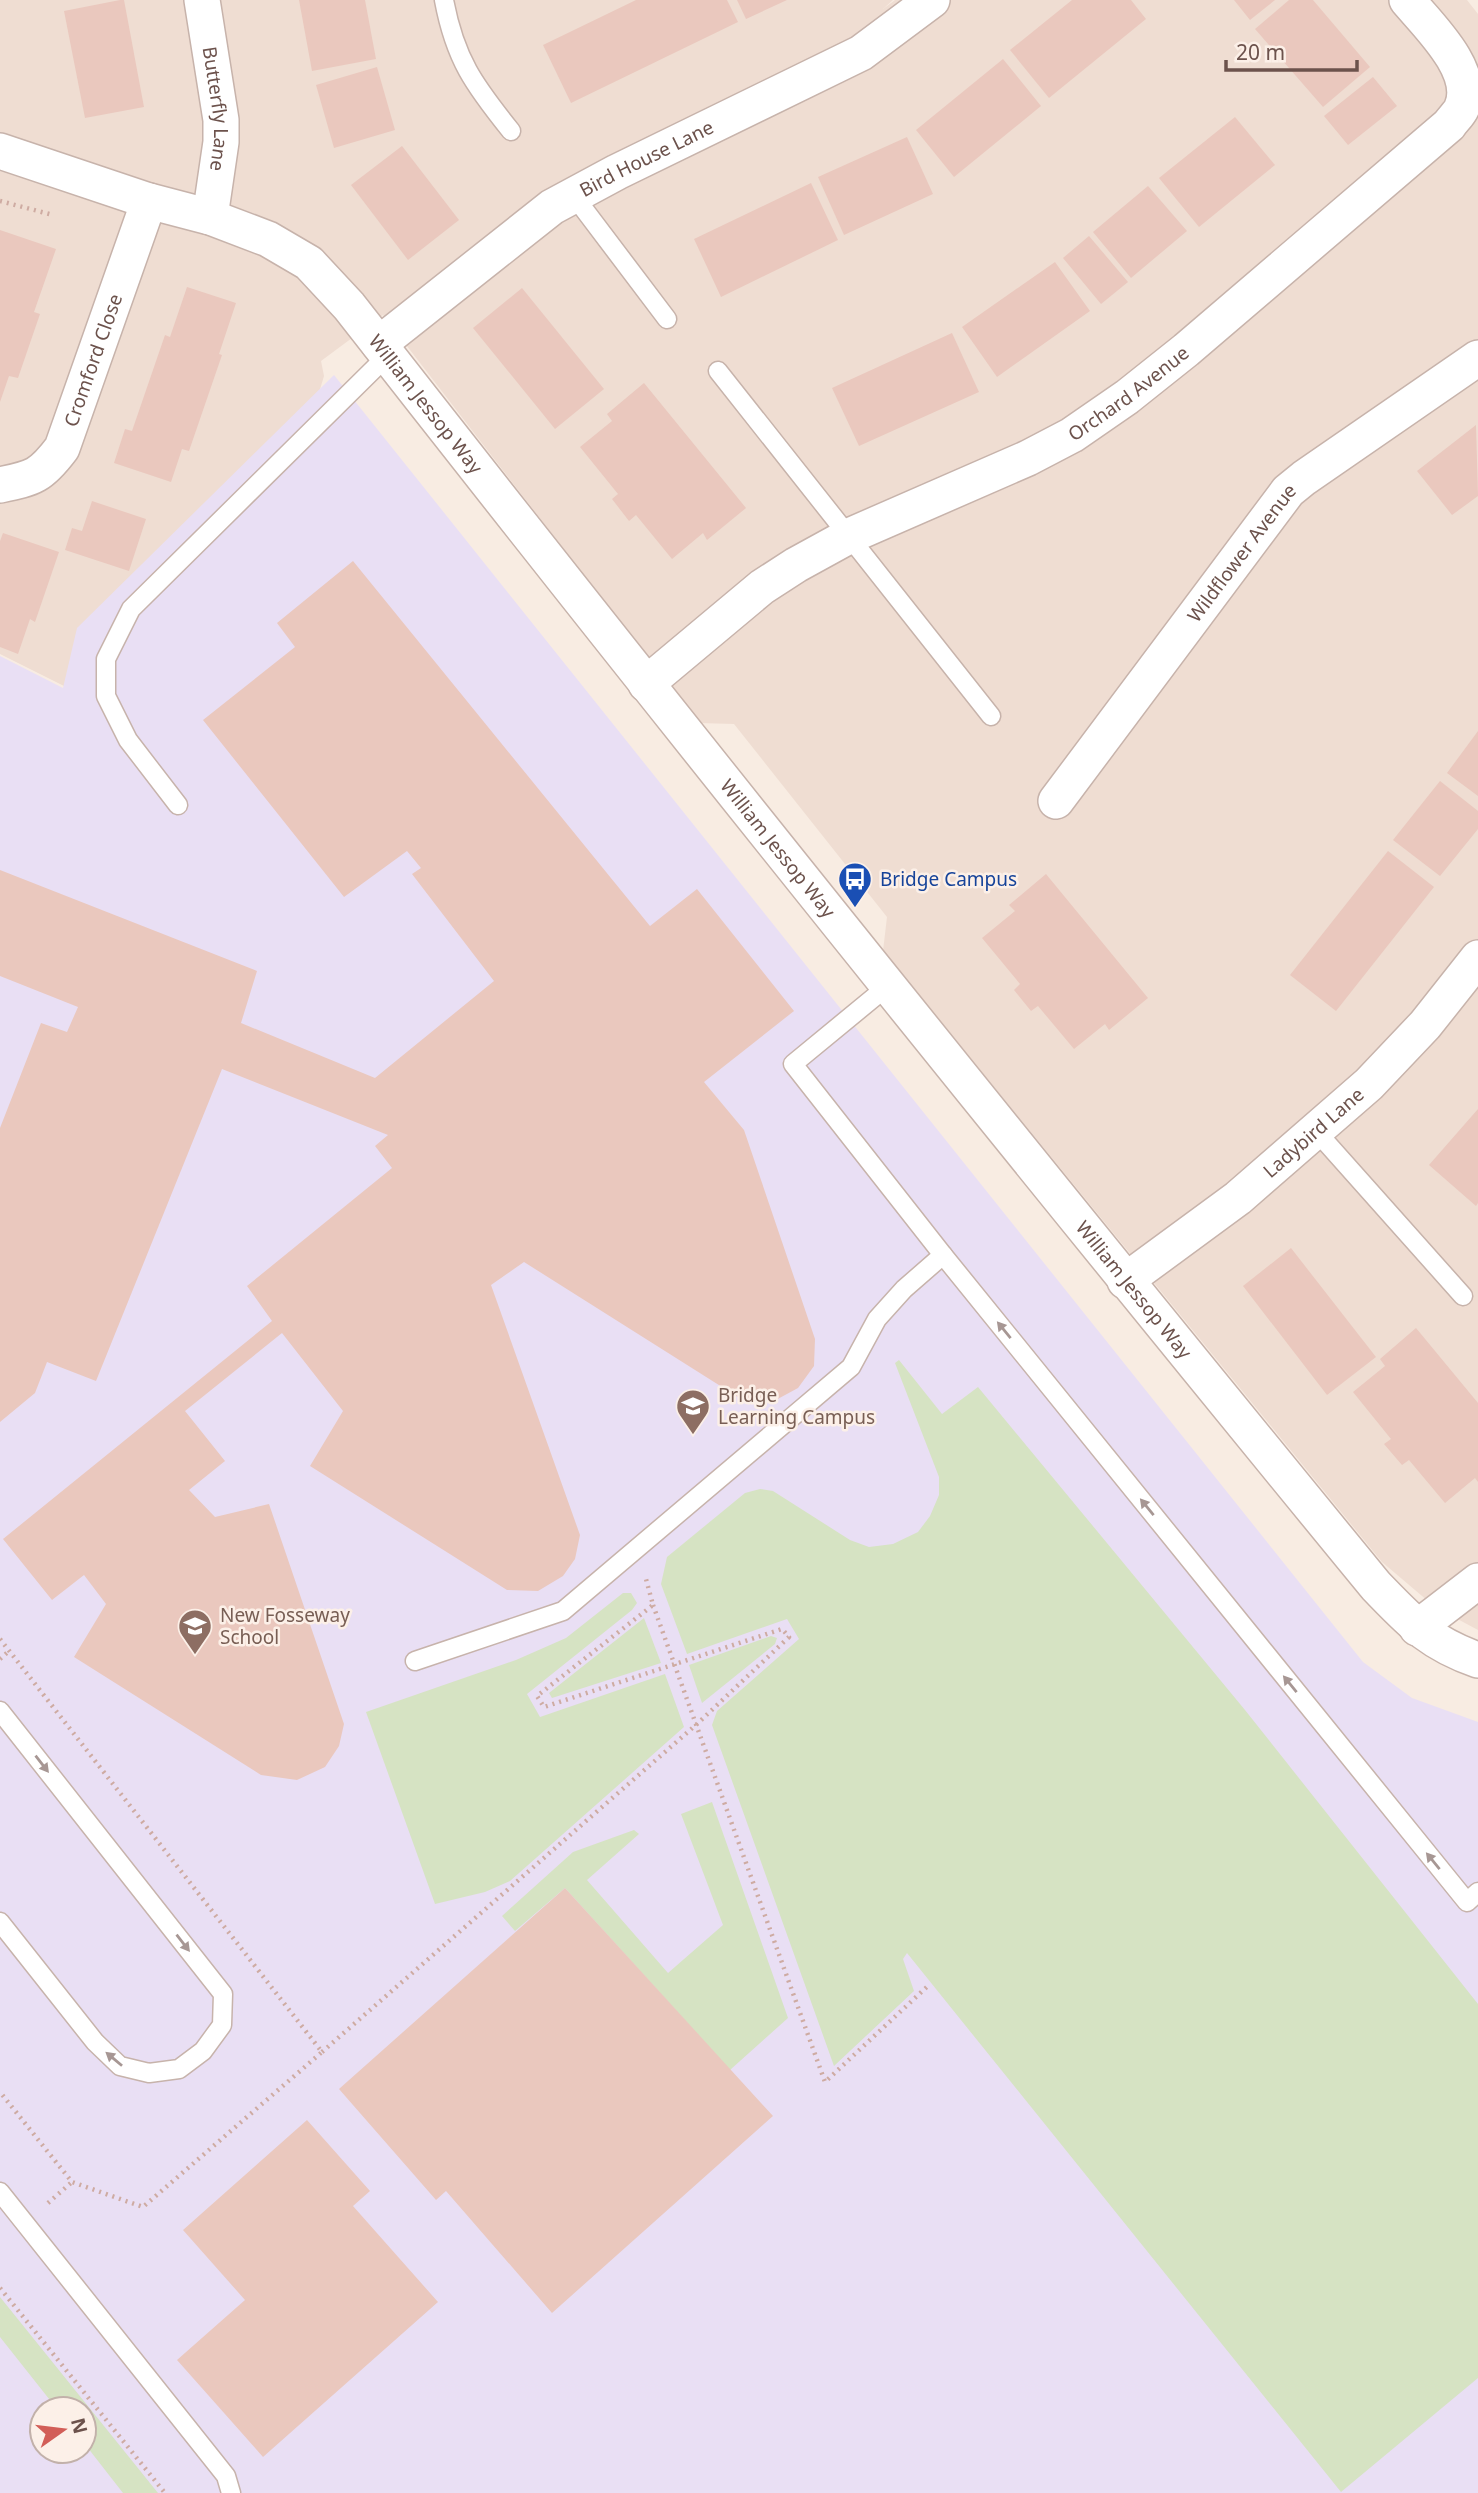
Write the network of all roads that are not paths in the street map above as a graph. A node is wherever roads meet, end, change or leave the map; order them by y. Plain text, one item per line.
1 (202, 0) edge
2 (444, 0) edge
3 (932, 0) edge
4 (1407, 0) edge
5 (511, 131) dead end
6 (0, 151) edge
7 (574, 196) junction
8 (149, 201) junction
9 (210, 217) junction
10 (667, 319) dead end
11 (383, 350) junction
12 (1478, 358) edge
13 (718, 371) dead end
14 (0, 485) edge
15 (847, 537) junction
16 (646, 684) junction
17 (991, 716) dead end
18 (1056, 801) dead end
19 (178, 805) dead end
20 (1478, 958) edge
21 (889, 985) junction
22 (1316, 1131) junction
23 (943, 1255) junction
24 (1125, 1281) junction
25 (1463, 1296) dead end
26 (1478, 1581) edge
27 (1417, 1628) junction
28 (1478, 1660) edge
29 (415, 1661) dead end
30 (0, 1711) edge
31 (1472, 1897) edge
32 (1478, 1917) edge
33 (0, 1922) edge
34 (0, 2192) edge
35 (231, 2493) edge

1 - 9 street, Butterfly Lane
2 - 5 lane
3 - 7 street, Bird House Lane
4 - 15 street, Orchard Avenue
6 - 8 street, William Jessop Way
7 - 10 lane
7 - 11 street, Bird House Lane
8 - 9 street, William Jessop Way
8 - 14 street, Cromford Close
9 - 11 street, William Jessop Way
11 - 16 street, William Jessop Way
11 - 19 lane
12 - 18 street, Wildflower Avenue
13 - 15 lane
15 - 16 street, Orchard Avenue
15 - 17 lane
16 - 21 street, William Jessop Way
20 - 22 street, Ladybird Lane
21 - 23 lane
21 - 24 street, William Jessop Way
22 - 24 street, Ladybird Lane
22 - 25 lane
23 - 29 lane
31 -> 23 lane
24 - 27 street, William Jessop Way
26 - 27 street
27 - 28 street, William Jessop Way
30 -> 33 lane
31 - 32 lane
34 - 35 lane

